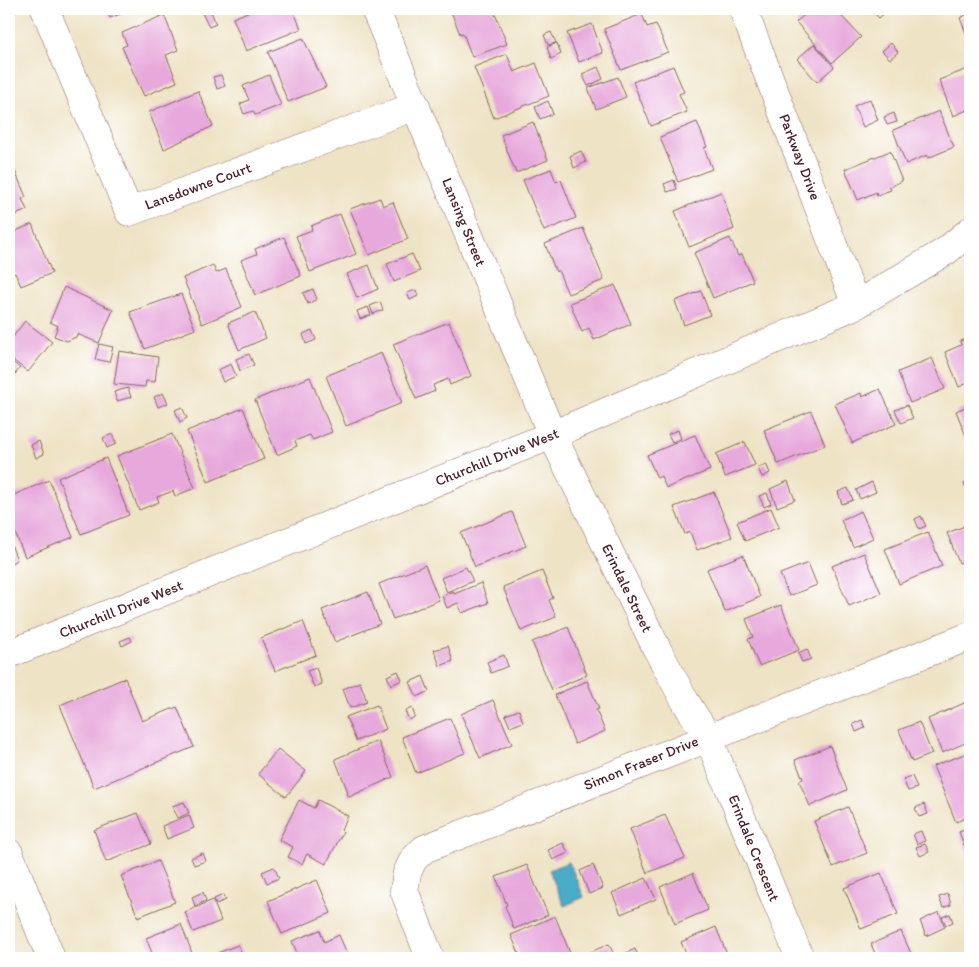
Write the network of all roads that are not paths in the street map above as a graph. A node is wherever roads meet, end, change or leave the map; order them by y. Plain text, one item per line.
1 (45, 9) edge
2 (376, 9) edge
3 (743, 9) edge
4 (416, 106) junction
5 (970, 232) edge
6 (856, 305) junction
7 (552, 435) junction
8 (970, 636) edge
9 (9, 654) edge
10 (708, 737) junction
11 (9, 853) edge
12 (51, 958) edge
13 (430, 958) edge
14 (800, 958) edge

1 - 4 street, Lansdowne Court
2 - 4 street, Lansing Street
3 - 6 street, Parkway Drive
4 - 7 street, Lansing Street
5 - 6 street, Churchill Drive West
6 - 7 street, Churchill Drive West
7 - 9 street, Churchill Drive West
7 - 10 street, Erindale Street
8 - 10 street, Simon Fraser Drive
10 - 13 street, Simon Fraser Drive
10 - 14 street, Erindale Crescent
11 - 12 street

